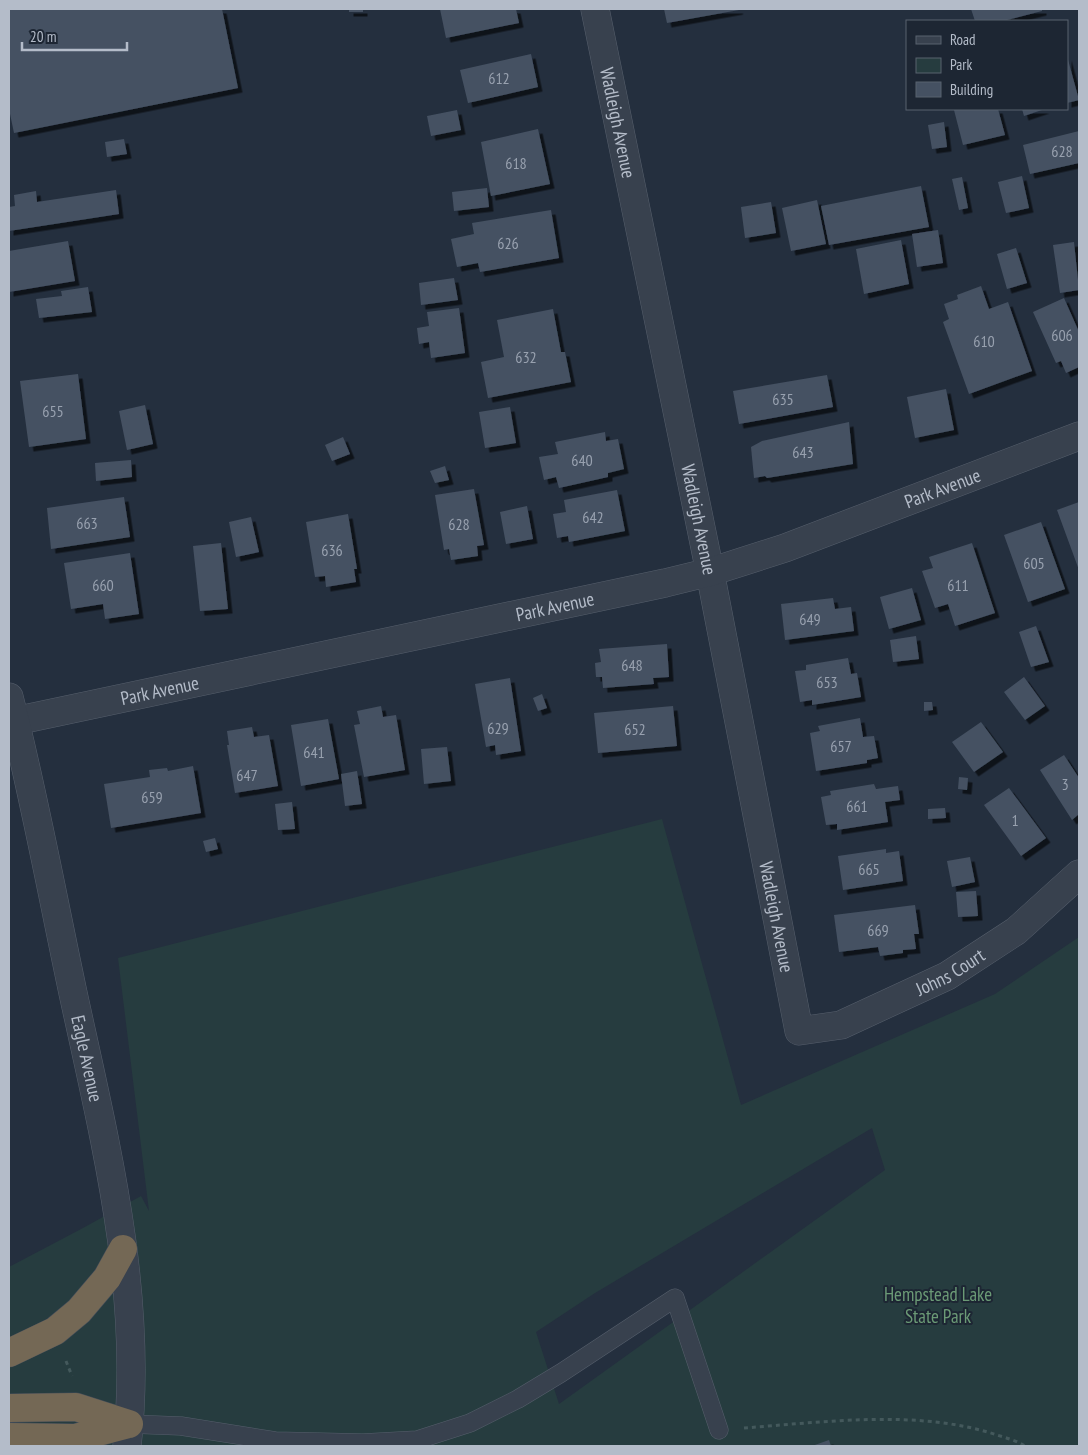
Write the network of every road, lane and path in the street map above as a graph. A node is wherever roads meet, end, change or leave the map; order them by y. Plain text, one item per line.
1 (595, 9) edge
2 (1079, 436) edge
3 (710, 572) junction
4 (12, 709) edge
5 (1079, 874) edge
6 (799, 1031) joint
7 (123, 1249) junction
8 (9, 1353) edge
9 (9, 1408) edge
10 (719, 1430) joint
11 (128, 1435) edge
12 (9, 1437) edge
13 (290, 1444) edge
14 (337, 1444) edge
15 (1025, 1446) edge

1 - 3 street, Wadleigh Avenue
2 - 3 street, Park Avenue
3 - 4 street, Park Avenue
3 - 6 street, Wadleigh Avenue
4 - 7 street, Eagle Avenue
5 - 6 street, Johns Court
7 - 8 highway
7 - 11 street, Eagle Avenue
9 - 11 highway
10 - 14 lane
10 - 15 path
11 - 12 highway
11 - 13 lane
13 - 14 lane

